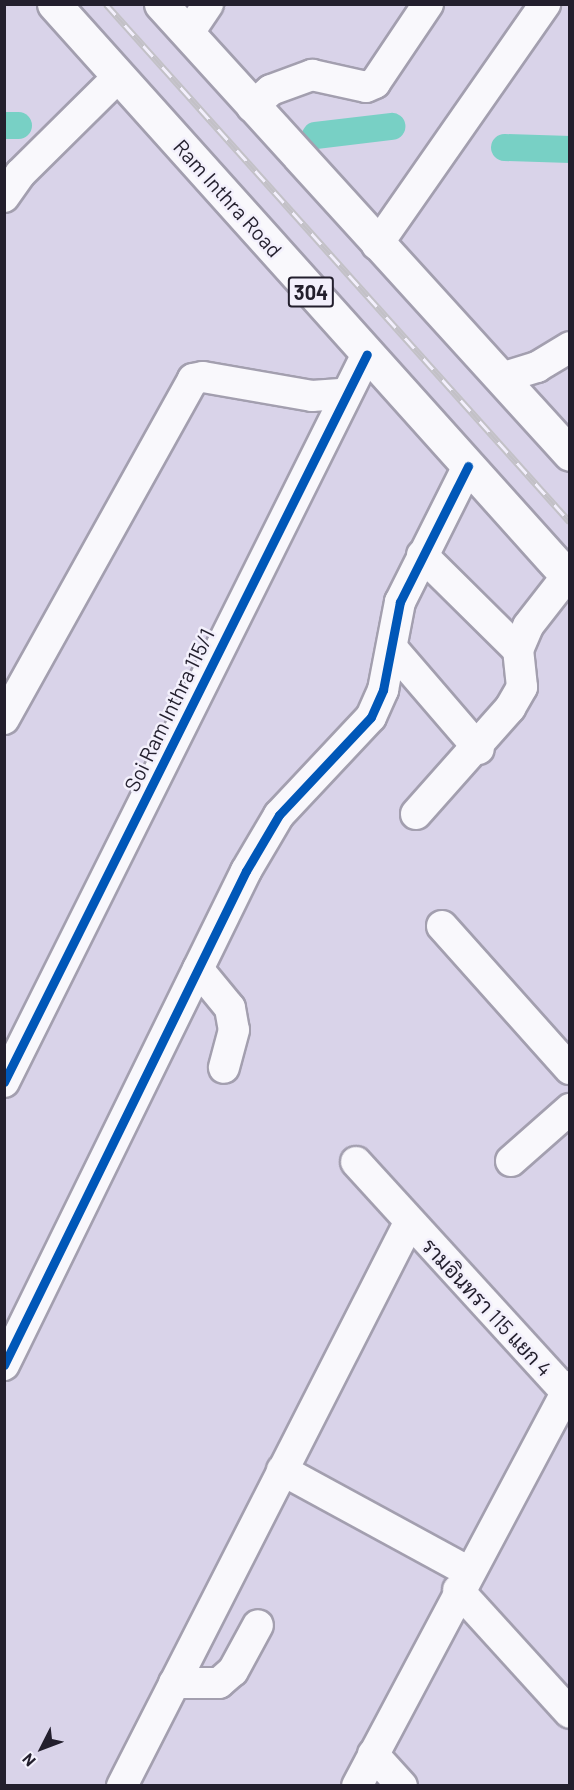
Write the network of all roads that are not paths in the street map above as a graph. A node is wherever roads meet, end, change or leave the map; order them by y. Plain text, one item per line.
1 (54, 4) edge
2 (161, 4) edge
3 (207, 4) edge
4 (428, 4) edge
5 (545, 4) edge
6 (188, 34) junction
7 (119, 76) junction
8 (252, 107) junction
9 (4, 196) edge
10 (377, 245) junction
11 (367, 354) junction
12 (565, 358) edge
13 (501, 378) junction
14 (344, 394) junction
15 (570, 454) edge
16 (468, 466) junction
17 (422, 555) junction
18 (568, 578) edge
19 (392, 648) junction
20 (518, 650) junction
21 (4, 719) edge
22 (479, 749) junction
23 (416, 814) dead end
24 (442, 926) dead end
25 (198, 969) junction
26 (224, 1068) dead end
27 (570, 1069) edge
28 (4, 1082) edge
29 (570, 1109) edge
30 (512, 1161) dead end
31 (356, 1162) dead end
32 (409, 1223) junction
33 (4, 1365) edge
34 (568, 1391) edge
35 (282, 1470) junction
36 (463, 1580) junction
37 (258, 1625) dead end
38 (174, 1683) junction
39 (570, 1713) edge
40 (373, 1754) junction
41 (122, 1785) edge
42 (357, 1785) edge
43 (402, 1785) edge

1 - 7 highway, Ram Inthra Road / 304
2 - 6 highway
3 - 6 street
4 - 8 street
5 - 10 street
6 - 8 highway
7 - 9 street
7 - 11 highway, Ram Inthra Road / 304
8 - 10 highway
10 - 13 highway
11 - 14 street, Soi Ram Inthra 115/1
11 - 16 highway, Ram Inthra Road / 304
12 - 13 street
13 - 15 highway
14 - 21 street
14 - 28 street, Soi Ram Inthra 115/1
16 - 17 street
16 - 18 highway, Ram Inthra Road / 304
17 - 19 street
17 - 20 street
18 - 20 street
19 - 22 street
19 - 25 street
20 - 22 street
22 - 23 street
24 - 27 street
25 - 26 street
25 - 33 street
29 - 30 street
31 - 32 street, รามอินทรา 115 แยก 4
32 - 34 street, รามอินทรา 115 แยก 4
32 - 35 street
34 - 36 street
35 - 36 street
35 - 38 street
36 - 39 street
36 - 40 street
37 - 38 street
38 - 41 street
40 - 42 street
40 - 43 street

